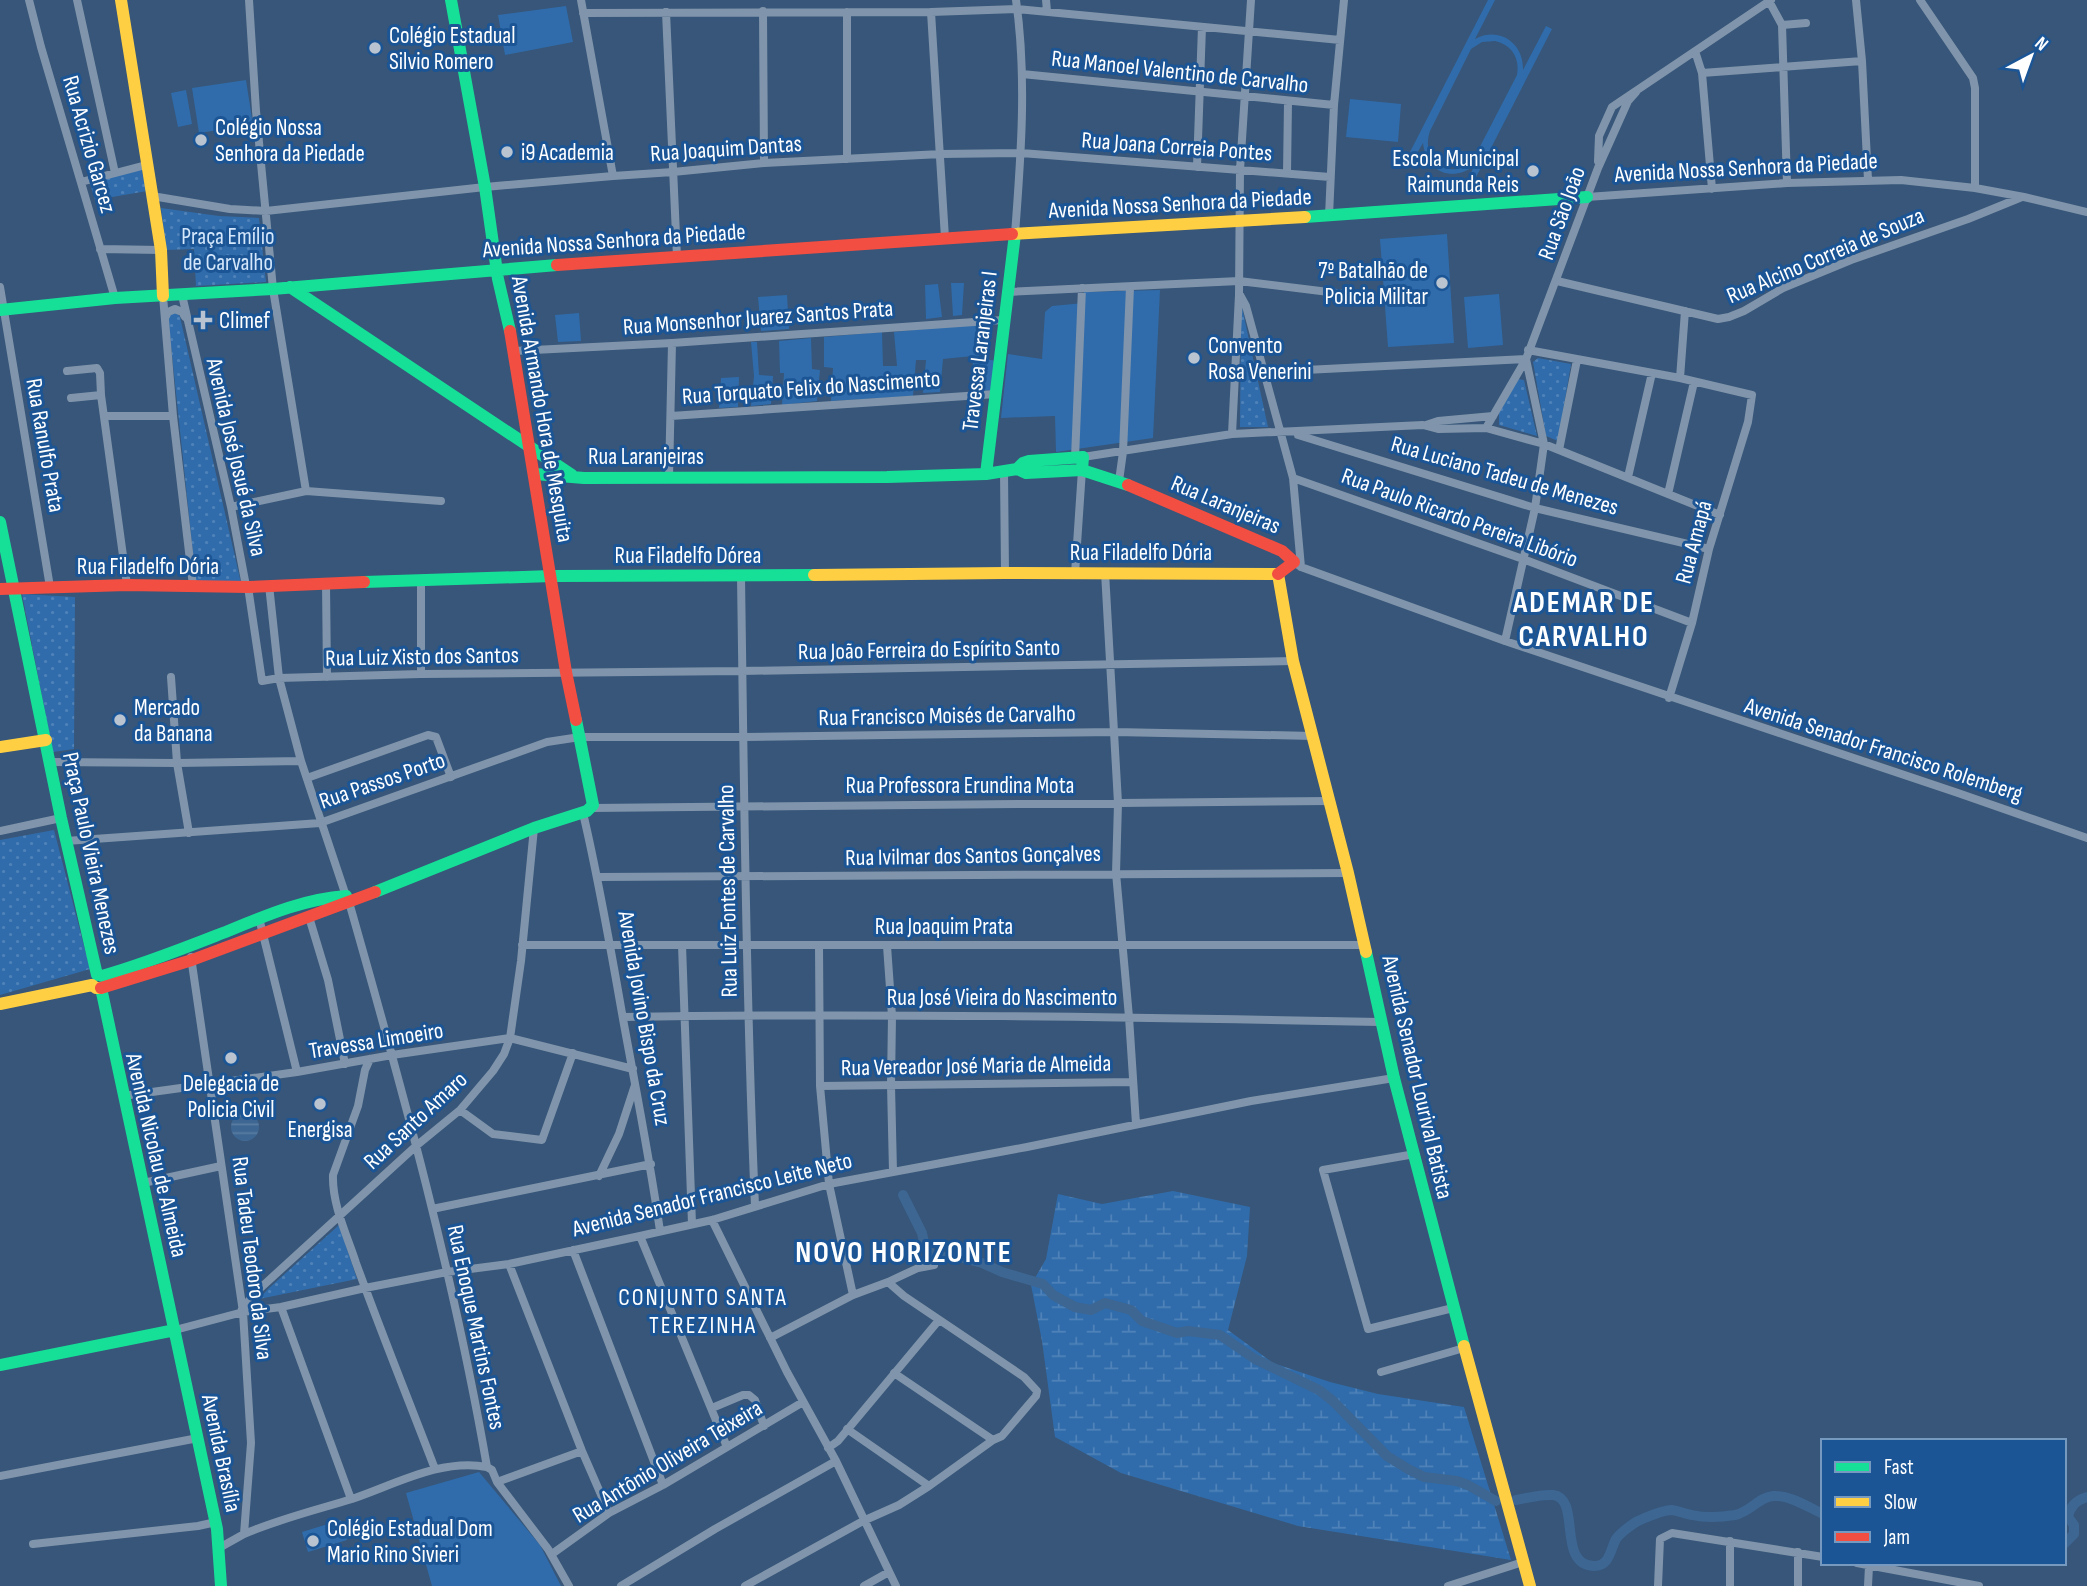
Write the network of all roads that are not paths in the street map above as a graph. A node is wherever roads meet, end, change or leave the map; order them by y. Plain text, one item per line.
1 (29, 0) edge
2 (77, 0) edge
3 (121, 0) edge
4 (249, 0) edge
5 (451, 0) edge
6 (581, 0) edge
7 (1046, 0) edge
8 (1251, 0) edge
9 (1344, 0) edge
10 (1856, 0) edge
11 (1920, 0) edge
12 (1770, 1) edge
13 (1017, 5) edge
14 (763, 11) junction
15 (666, 12) junction
16 (847, 12) junction
17 (931, 12) junction
18 (1046, 12) junction
19 (583, 13) junction
20 (1806, 23) dead end
21 (1782, 25) junction
22 (1202, 27) junction
23 (1249, 31) junction
24 (1340, 40) junction
25 (1695, 51) junction
26 (1862, 61) junction
27 (1782, 65) junction
28 (1702, 73) junction
29 (1021, 74) junction
30 (1199, 93) junction
31 (1244, 97) junction
32 (1288, 102) junction
33 (1334, 105) junction
34 (1021, 153) junction
35 (941, 154) junction
36 (847, 159) junction
37 (764, 163) junction
38 (146, 165) junction
39 (1197, 167) junction
40 (1240, 170) junction
41 (115, 173) junction
42 (673, 173) junction
43 (1287, 173) junction
44 (613, 176) junction
45 (1329, 177) junction
46 (1868, 180) junction
47 (81, 182) junction
48 (1787, 183) junction
49 (485, 187) junction
50 (1975, 188) junction
51 (1712, 189) junction
52 (152, 196) junction
53 (1587, 197) junction
54 (2024, 197) junction
55 (267, 211) junction
56 (2087, 212) edge
57 (1329, 216) junction
58 (1240, 222) junction
59 (1015, 233) junction
60 (945, 238) junction
61 (100, 248) junction
62 (161, 250) junction
63 (677, 257) junction
64 (496, 269) junction
65 (1239, 281) junction
66 (1557, 281) junction
67 (0, 287) edge
68 (290, 287) junction
69 (1130, 287) junction
70 (1082, 288) junction
71 (273, 289) junction
72 (1007, 292) junction
73 (182, 295) junction
74 (1239, 295) junction
75 (163, 296) junction
76 (1361, 296) dead end
77 (115, 298) junction
78 (2, 310) edge
79 (1685, 311) junction
80 (186, 319) junction
81 (1003, 320) junction
82 (165, 322) junction
83 (672, 344) junction
84 (514, 351) junction
85 (1527, 355) junction
86 (1577, 360) junction
87 (66, 371) dead end
88 (1263, 372) junction
89 (1652, 373) junction
90 (1680, 378) junction
91 (1695, 382) junction
92 (996, 394) junction
93 (101, 396) junction
94 (71, 398) dead end
95 (105, 416) junction
96 (173, 416) junction
97 (671, 416) junction
98 (1493, 416) junction
99 (1423, 425) junction
100 (1486, 428) junction
101 (1292, 432) junction
102 (1281, 433) junction
103 (1232, 434) junction
104 (1544, 444) junction
105 (530, 449) junction
106 (1559, 450) junction
107 (1123, 452) junction
108 (1080, 462) junction
109 (1010, 470) junction
110 (535, 474) junction
111 (986, 474) junction
112 (574, 477) junction
113 (669, 477) junction
114 (1628, 477) junction
115 (1293, 478) junction
116 (1119, 481) junction
117 (306, 491) junction
118 (1668, 494) junction
119 (441, 501) dead end
120 (230, 507) junction
121 (1535, 508) junction
122 (1720, 515) junction
123 (0, 522) edge
124 (1709, 549) junction
125 (1523, 559) junction
126 (1298, 564) junction
127 (1105, 572) junction
128 (1005, 573) junction
129 (1075, 574) junction
130 (1278, 574) junction
131 (552, 576) junction
132 (741, 576) junction
133 (421, 582) junction
134 (326, 583) junction
135 (127, 585) junction
136 (270, 585) junction
137 (193, 586) junction
138 (50, 587) junction
139 (247, 587) junction
140 (0, 589) edge
141 (15, 589) junction
142 (1692, 623) junction
143 (1505, 641) junction
144 (1293, 661) junction
145 (1111, 665) junction
146 (742, 671) junction
147 (566, 672) junction
148 (421, 674) junction
149 (171, 677) dead end
150 (327, 677) junction
151 (279, 678) junction
152 (1669, 698) junction
153 (1115, 732) junction
154 (1314, 736) junction
155 (580, 737) junction
156 (744, 737) junction
157 (46, 740) junction
158 (0, 747) edge
159 (301, 761) junction
160 (50, 762) junction
161 (177, 763) junction
162 (451, 777) junction
163 (307, 778) junction
164 (1329, 801) junction
165 (1118, 803) junction
166 (745, 806) junction
167 (587, 810) junction
168 (61, 818) junction
169 (320, 823) junction
170 (534, 828) junction
171 (0, 831) edge
172 (188, 833) junction
173 (2087, 838) edge
174 (66, 841) junction
175 (1116, 873) junction
176 (1348, 873) junction
177 (746, 876) junction
178 (598, 877) junction
179 (347, 899) junction
180 (329, 902) junction
181 (309, 917) junction
182 (259, 918) junction
183 (264, 932) junction
184 (746, 944) junction
185 (522, 945) junction
186 (611, 945) junction
187 (682, 945) junction
188 (819, 945) junction
189 (1122, 945) junction
190 (1365, 945) junction
191 (188, 946) junction
192 (887, 946) junction
193 (192, 960) junction
194 (99, 982) junction
195 (0, 1004) edge
196 (747, 1015) junction
197 (685, 1016) junction
198 (819, 1016) junction
199 (892, 1016) junction
200 (623, 1017) junction
201 (1129, 1017) junction
202 (1380, 1022) junction
203 (510, 1038) junction
204 (573, 1053) junction
205 (392, 1055) junction
206 (370, 1059) junction
207 (345, 1064) junction
208 (633, 1069) junction
209 (297, 1072) junction
210 (1394, 1078) junction
211 (636, 1082) junction
212 (1133, 1082) junction
213 (211, 1084) junction
214 (891, 1085) junction
215 (820, 1086) junction
216 (124, 1096) junction
217 (460, 1110) junction
218 (1136, 1124) junction
219 (416, 1146) junction
220 (1409, 1155) dead end
221 (651, 1164) junction
222 (221, 1166) junction
223 (893, 1172) junction
224 (599, 1176) junction
225 (143, 1183) junction
226 (829, 1184) junction
227 (755, 1206) junction
228 (432, 1209) junction
229 (340, 1217) junction
230 (712, 1220) junction
231 (692, 1224) junction
232 (660, 1231) junction
233 (640, 1236) junction
234 (573, 1250) junction
235 (509, 1264) junction
236 (934, 1265) dead end
237 (447, 1272) junction
238 (888, 1282) junction
239 (365, 1288) junction
240 (853, 1295) junction
241 (281, 1307) junction
242 (1453, 1308) junction
243 (243, 1311) junction
244 (939, 1321) junction
245 (174, 1330) junction
246 (770, 1338) junction
247 (1464, 1348) junction
248 (0, 1365) edge
249 (1381, 1372) dead end
250 (894, 1373) junction
251 (803, 1402) junction
252 (712, 1408) junction
253 (764, 1426) junction
254 (847, 1429) junction
255 (198, 1438) junction
256 (995, 1439) junction
257 (727, 1447) junction
258 (828, 1448) junction
259 (582, 1451) junction
260 (836, 1461) junction
261 (487, 1467) junction
262 (435, 1469) junction
263 (0, 1476) edge
264 (497, 1482) junction
265 (663, 1485) junction
266 (929, 1486) junction
267 (351, 1499) junction
268 (609, 1513) junction
269 (863, 1521) junction
270 (216, 1522) junction
271 (244, 1534) junction
272 (1730, 1541) junction
273 (33, 1544) dead end
274 (219, 1548) junction
275 (1798, 1552) junction
276 (552, 1555) junction
277 (1821, 1557) edge
278 (1524, 1562) junction
279 (1865, 1565) edge
280 (1869, 1566) junction
281 (889, 1572) junction
282 (1938, 1583) edge
283 (221, 1586) edge
284 (569, 1586) edge
285 (621, 1586) edge
286 (745, 1586) edge
287 (864, 1586) edge
288 (896, 1586) edge
289 (1448, 1586) edge
290 (1530, 1586) edge
291 (1658, 1586) edge
292 (1730, 1586) edge
293 (1798, 1586) edge
294 (1868, 1586) edge
295 (1979, 1586) edge

1 - 47 street, Rua Acrizio Garcez
2 - 41 street
3 - 38 main road
4 - 55 street
5 - 49 main road, Avenida Armando Hora de Mesquita
6 - 19 street
7 - 18 street
8 - 23 street
9 - 24 street
10 - 26 street
11 - 50 street
12 - 21 street
12 - 25 street, Rua São João
13 - 17 street
13 - 18 street
13 - 29 street
14 - 15 street
14 - 16 street
14 - 37 street
15 - 19 street
15 - 42 street
16 - 17 street
16 - 36 street
17 - 35 street
18 - 22 street
19 - 44 street
20 - 21 street
21 - 27 street
22 - 23 street
22 - 30 street
23 - 24 street
23 - 31 street
24 - 33 street
25 - 28 street
25 - 53 street, Rua São João
26 - 27 street
26 - 46 street
27 - 28 street
27 - 48 street
28 - 51 street
29 - 30 street, Rua Manoel Valentino de Carvalho
29 - 34 street
30 - 31 street, Rua Manoel Valentino de Carvalho
30 - 39 street
31 - 32 street, Rua Manoel Valentino de Carvalho
31 - 40 street
32 - 33 street, Rua Manoel Valentino de Carvalho
32 - 43 street
33 - 45 street
34 - 35 street, Rua Joaquim Dantas
34 - 39 street, Rua Joana Correia Pontes
34 - 59 street
35 - 36 street, Rua Joaquim Dantas
35 - 60 street
36 - 37 street, Rua Joaquim Dantas
37 - 42 street, Rua Joaquim Dantas
38 - 41 street
38 - 52 main road
39 - 40 street, Rua Joana Correia Pontes
40 - 43 street, Rua Joana Correia Pontes
40 - 58 street
41 - 47 street
42 - 44 street, Rua Joaquim Dantas
42 - 63 street
43 - 45 street, Rua Joana Correia Pontes
44 - 49 street, Rua Joaquim Dantas
45 - 57 street
46 - 48 street, Avenida Nossa Senhora da Piedade
46 - 50 street, Avenida Nossa Senhora da Piedade
47 - 61 street, Rua Acrizio Garcez
48 - 51 street, Avenida Nossa Senhora da Piedade
49 - 55 street, Rua Joaquim Dantas
49 - 64 main road, Avenida Armando Hora de Mesquita
50 - 54 street, Avenida Nossa Senhora da Piedade
51 - 53 street, Avenida Nossa Senhora da Piedade
52 - 55 street, Rua Joaquim Dantas
52 - 62 main road
53 - 57 main road, Avenida Nossa Senhora da Piedade
53 - 66 street, Rua São João
54 - 56 street, Avenida Nossa Senhora da Piedade
54 - 79 street, Rua Alcino Correia de Souza
55 - 71 street
57 - 58 main road, Avenida Nossa Senhora da Piedade
58 - 59 main road, Avenida Nossa Senhora da Piedade
58 - 65 street
59 - 60 main road, Avenida Nossa Senhora da Piedade
59 - 72 main road, Travessa Laranjeiras I
60 - 63 main road, Avenida Nossa Senhora da Piedade
61 - 62 street
61 - 77 street, Rua Acrizio Garcez
62 - 75 main road
63 - 64 main road, Avenida Nossa Senhora da Piedade
64 - 68 main road, Avenida Nossa Senhora da Piedade
64 - 84 main road, Avenida Armando Hora de Mesquita
65 - 69 street
65 - 74 street
65 - 76 street
66 - 79 street, Rua Alcino Correia de Souza
66 - 85 street, Rua São João
67 - 78 street, Rua Ranulfo Prata
68 - 71 main road, Avenida Nossa Senhora da Piedade
68 - 105 main road, Rua Laranjeiras
69 - 70 street
69 - 107 street
70 - 72 street
70 - 108 street
71 - 73 main road, Avenida Nossa Senhora da Piedade
71 - 117 street
72 - 81 main road, Travessa Laranjeiras I
73 - 75 main road, Avenida Nossa Senhora da Piedade
73 - 80 street, Avenida José Josué da Silva
74 - 88 street
74 - 103 street
75 - 77 main road, Avenida Nossa Senhora da Piedade
75 - 82 street, Avenida José Josué da Silva
77 - 78 main road, Avenida Nossa Senhora da Piedade
78 - 138 street, Rua Ranulfo Prata
79 - 90 street
80 - 82 street
80 - 120 street, Avenida José Josué da Silva
81 - 83 street, Rua Monsenhor Juarez Santos Prata
81 - 92 main road, Travessa Laranjeiras I
82 - 96 street, Avenida José Josué da Silva
83 - 84 street, Rua Monsenhor Juarez Santos Prata
83 - 97 street
84 - 105 main road, Avenida Armando Hora de Mesquita
85 - 86 street
85 - 88 street
85 - 98 street, Rua São João
85 - 104 street
86 - 89 street
86 - 106 street
87 - 93 street
88 - 102 street
89 - 90 street
89 - 114 street
90 - 91 street
91 - 118 street
91 - 122 street, Rua Amapá
92 - 97 street, Rua Torquato Felix do Nascimento
92 - 111 main road, Travessa Laranjeiras I
93 - 94 street
93 - 95 street
95 - 96 street
95 - 135 street
96 - 137 street, Avenida José Josué da Silva
97 - 113 street
98 - 99 street
98 - 100 street, Rua São João
99 - 100 street
99 - 101 street
100 - 104 street
101 - 102 street
101 - 121 street, Rua Luciano Tadeu de Menezes
102 - 103 street
102 - 115 street
103 - 107 street
104 - 106 street
104 - 121 street
105 - 110 main road, Avenida Armando Hora de Mesquita
105 - 112 main road, Rua Laranjeiras
106 - 114 street
107 - 108 street
107 - 116 street
108 - 109 main road, Rua Laranjeiras
108 - 116 main road, Rua Laranjeiras
108 - 129 street
109 - 111 main road, Rua Laranjeiras
109 - 128 street
110 - 112 main road
110 - 131 main road, Avenida Armando Hora de Mesquita
111 - 113 main road, Rua Laranjeiras
112 - 113 main road, Rua Laranjeiras
114 - 118 street
115 - 125 street, Rua Paulo Ricardo Pereira Libório
115 - 126 street
116 - 126 main road, Rua Laranjeiras
117 - 119 street
117 - 120 street
118 - 122 street
120 - 139 street, Avenida José Josué da Silva
121 - 124 street, Rua Luciano Tadeu de Menezes
121 - 125 street
122 - 124 street, Rua Amapá
123 - 141 main road, Praça Paulo Vieira Menezes
124 - 142 street, Rua Amapá
125 - 142 street, Rua Paulo Ricardo Pereira Libório
125 - 143 street
126 - 130 main road
126 - 143 street, Avenida Senador Francisco Rolemberg
127 - 129 main road, Rua Filadelfo Dória
127 - 130 main road, Rua Filadelfo Dória
127 - 145 street
128 - 129 main road, Rua Filadelfo Dória
128 - 132 main road, Rua Filadelfo Dórea
130 - 144 main road, Avenida Senador Lourival Batista
131 - 132 main road, Rua Filadelfo Dórea
131 - 133 main road, Rua Filadelfo Dórea
131 - 147 main road, Avenida Jovino Bispo da Cruz
132 - 146 street, Rua Luiz Fontes de Carvalho
133 - 134 main road, Rua Filadelfo Dórea
133 - 148 street
134 - 136 main road, Rua Filadelfo Dórea
134 - 150 street
135 - 137 main road, Rua Filadelfo Dória
135 - 138 main road, Rua Filadelfo Dória
136 - 139 main road, Rua Filadelfo Dórea
136 - 151 street, Rua Enoque Martins Fontes
137 - 139 main road, Rua Filadelfo Dória
138 - 141 main road, Rua Filadelfo Dória
139 - 151 street, Avenida José Josué da Silva
140 - 141 main road, Rua Filadelfo Dória
141 - 157 main road, Praça Paulo Vieira Menezes
142 - 152 street, Rua Amapá
143 - 152 street, Avenida Senador Francisco Rolemberg
144 - 145 street, Rua João Ferreira do Espírito Santo
144 - 154 main road, Avenida Senador Lourival Batista
145 - 146 street, Rua João Ferreira do Espírito Santo
145 - 153 street
146 - 147 street, Rua João Ferreira do Espírito Santo
146 - 156 street, Rua Luiz Fontes de Carvalho
147 - 148 street, Rua Luiz Xisto dos Santos
147 - 155 main road, Avenida Jovino Bispo da Cruz
148 - 150 street, Rua Luiz Xisto dos Santos
149 - 161 street
150 - 151 street, Rua Luiz Xisto dos Santos
151 - 159 street, Rua Enoque Martins Fontes
152 - 173 street, Avenida Senador Francisco Rolemberg
153 - 154 street, Rua Francisco Moisés de Carvalho
153 - 156 street, Rua Francisco Moisés de Carvalho
153 - 165 street
154 - 164 main road, Avenida Senador Lourival Batista
155 - 156 street, Rua Francisco Moisés de Carvalho
155 - 162 street, Rua Passos Porto
155 - 167 main road, Avenida Jovino Bispo da Cruz
156 - 166 street, Rua Luiz Fontes de Carvalho
157 - 158 main road
157 - 160 main road, Praça Paulo Vieira Menezes
159 - 161 street
159 - 163 street, Rua Enoque Martins Fontes
160 - 161 street
160 - 168 main road, Praça Paulo Vieira Menezes
161 - 172 street
162 - 163 street
162 - 169 street, Rua Passos Porto
163 - 169 street, Rua Enoque Martins Fontes
164 - 165 street, Rua Professora Erundina Mota
164 - 176 main road, Avenida Senador Lourival Batista
165 - 166 street, Rua Professora Erundina Mota
165 - 175 street
166 - 167 street, Rua Professora Erundina Mota
166 - 177 street, Rua Luiz Fontes de Carvalho
167 - 170 main road
167 - 178 street, Avenida Jovino Bispo da Cruz
168 - 171 street
168 - 174 main road, Praça Paulo Vieira Menezes
169 - 172 street, Rua Passos Porto
169 - 179 street, Rua Enoque Martins Fontes
170 - 179 main road
170 - 185 street, Rua Santo Amaro
172 - 174 street, Rua Passos Porto
174 - 194 main road, Praça Paulo Vieira Menezes
175 - 176 street, Rua Ivilmar dos Santos Gonçalves
175 - 177 street, Rua Ivilmar dos Santos Gonçalves
175 - 189 street
176 - 190 main road, Avenida Senador Lourival Batista
177 - 178 street, Rua Ivilmar dos Santos Gonçalves
177 - 184 street, Rua Luiz Fontes de Carvalho
178 - 186 street, Avenida Jovino Bispo da Cruz
179 - 180 main road
179 - 205 street, Rua Enoque Martins Fontes
180 - 181 main road
180 - 182 main road
181 - 183 main road
181 - 207 street
182 - 183 street
182 - 191 main road
183 - 193 main road
183 - 209 street
184 - 187 street, Rua Joaquim Prata
184 - 188 street, Rua Joaquim Prata
184 - 196 street, Rua Luiz Fontes de Carvalho
185 - 186 street, Rua Joaquim Prata
185 - 203 street, Rua Santo Amaro
186 - 187 street, Rua Joaquim Prata
186 - 200 street, Avenida Jovino Bispo da Cruz
187 - 197 street
188 - 192 street, Rua Joaquim Prata
188 - 198 street
189 - 190 street, Rua Joaquim Prata
189 - 192 street, Rua Joaquim Prata
189 - 201 street
190 - 202 main road, Avenida Senador Lourival Batista
191 - 193 street, Rua Tadeu Teodoro da Silva
191 - 194 main road
192 - 199 street
193 - 194 main road
193 - 213 street, Rua Tadeu Teodoro da Silva
194 - 195 main road
194 - 216 main road, Avenida Nicolau de Almeida
196 - 197 street, Rua José Vieira do Nascimento
196 - 198 street, Rua José Vieira do Nascimento
196 - 227 street, Rua Luiz Fontes de Carvalho
197 - 200 street, Rua José Vieira do Nascimento
197 - 231 street
198 - 199 street, Rua José Vieira do Nascimento
198 - 215 street
199 - 201 street, Rua José Vieira do Nascimento
199 - 214 street
200 - 208 street, Avenida Jovino Bispo da Cruz
201 - 202 street, Rua José Vieira do Nascimento
201 - 212 street
202 - 210 main road, Avenida Senador Lourival Batista
203 - 204 street, Travessa Limoeiro
203 - 205 street, Travessa Limoeiro
203 - 217 street, Rua Santo Amaro
204 - 208 street, Travessa Limoeiro
204 - 217 street
205 - 206 street, Travessa Limoeiro
205 - 219 street, Rua Enoque Martins Fontes
206 - 207 street, Travessa Limoeiro
206 - 229 street
207 - 209 street, Travessa Limoeiro
208 - 211 street, Avenida Jovino Bispo da Cruz
209 - 213 street, Travessa Limoeiro
210 - 218 street, Avenida Senador Francisco Leite Neto
210 - 242 main road, Avenida Senador Lourival Batista
211 - 221 street, Avenida Jovino Bispo da Cruz
211 - 224 street
212 - 214 street, Rua Vereador José Maria de Almeida
212 - 218 street
213 - 216 street, Travessa Limoeiro
213 - 222 street, Rua Tadeu Teodoro da Silva
214 - 215 street, Rua Vereador José Maria de Almeida
214 - 223 street
215 - 226 street
216 - 225 main road, Avenida Nicolau de Almeida
217 - 219 street, Rua Santo Amaro
218 - 223 street, Avenida Senador Francisco Leite Neto
219 - 228 street, Rua Enoque Martins Fontes
219 - 229 street, Rua Santo Amaro
220 - 242 street
221 - 224 street
221 - 232 street, Avenida Jovino Bispo da Cruz
222 - 225 street
222 - 243 street, Rua Tadeu Teodoro da Silva
223 - 226 street, Avenida Senador Francisco Leite Neto
224 - 228 street
225 - 245 main road, Avenida Nicolau de Almeida
226 - 227 street, Avenida Senador Francisco Leite Neto
226 - 240 street
227 - 230 street, Avenida Senador Francisco Leite Neto
228 - 237 street, Rua Enoque Martins Fontes
229 - 239 street
229 - 243 street, Rua Santo Amaro
230 - 231 street, Avenida Senador Francisco Leite Neto
230 - 246 street
231 - 232 street, Avenida Senador Francisco Leite Neto
232 - 233 street, Avenida Senador Francisco Leite Neto
233 - 234 street, Avenida Senador Francisco Leite Neto
233 - 252 street
234 - 235 street, Avenida Senador Francisco Leite Neto
234 - 265 street
235 - 237 street, Avenida Senador Francisco Leite Neto
235 - 259 street
236 - 238 street
237 - 239 street, Avenida Senador Francisco Leite Neto
237 - 261 street, Rua Enoque Martins Fontes
238 - 240 street
238 - 244 street
239 - 241 street, Avenida Senador Francisco Leite Neto
239 - 262 street
240 - 246 street
241 - 243 street, Avenida Senador Francisco Leite Neto
241 - 267 street
242 - 247 main road, Avenida Senador Lourival Batista
243 - 245 street, Avenida Senador Francisco Leite Neto
243 - 271 street, Rua Tadeu Teodoro da Silva
244 - 250 street
244 - 256 street
245 - 248 main road, Avenida Senador Francisco Leite Neto
245 - 255 main road, Avenida Brasília
246 - 251 street
247 - 249 street
247 - 278 main road, Avenida Senador Lourival Batista
250 - 254 street
250 - 256 street
251 - 253 street, Rua Antônio Oliveira Teixeira
251 - 258 street
252 - 253 street
252 - 257 street
253 - 257 street, Rua Antônio Oliveira Teixeira
254 - 258 street
254 - 266 street
255 - 263 street
255 - 270 main road, Avenida Brasília
256 - 266 street
257 - 265 street, Rua Antônio Oliveira Teixeira
258 - 260 street
259 - 264 street
259 - 268 street
260 - 269 street
260 - 285 street
261 - 262 street
261 - 264 street, Rua Enoque Martins Fontes
262 - 267 street
264 - 276 street, Rua Enoque Martins Fontes
265 - 268 street, Rua Antônio Oliveira Teixeira
266 - 269 street
267 - 271 street
268 - 276 street, Rua Antônio Oliveira Teixeira
269 - 281 street
269 - 286 street
270 - 273 street
270 - 274 main road, Avenida Brasília
271 - 274 street
272 - 275 street
272 - 291 street
272 - 292 street
274 - 283 main road, Avenida Brasília
275 - 277 street
275 - 293 street
276 - 284 street, Rua Enoque Martins Fontes
278 - 289 street
278 - 290 main road, Avenida Senador Lourival Batista
279 - 280 street
280 - 282 street
280 - 294 street
281 - 287 street
281 - 288 street
282 - 295 street

